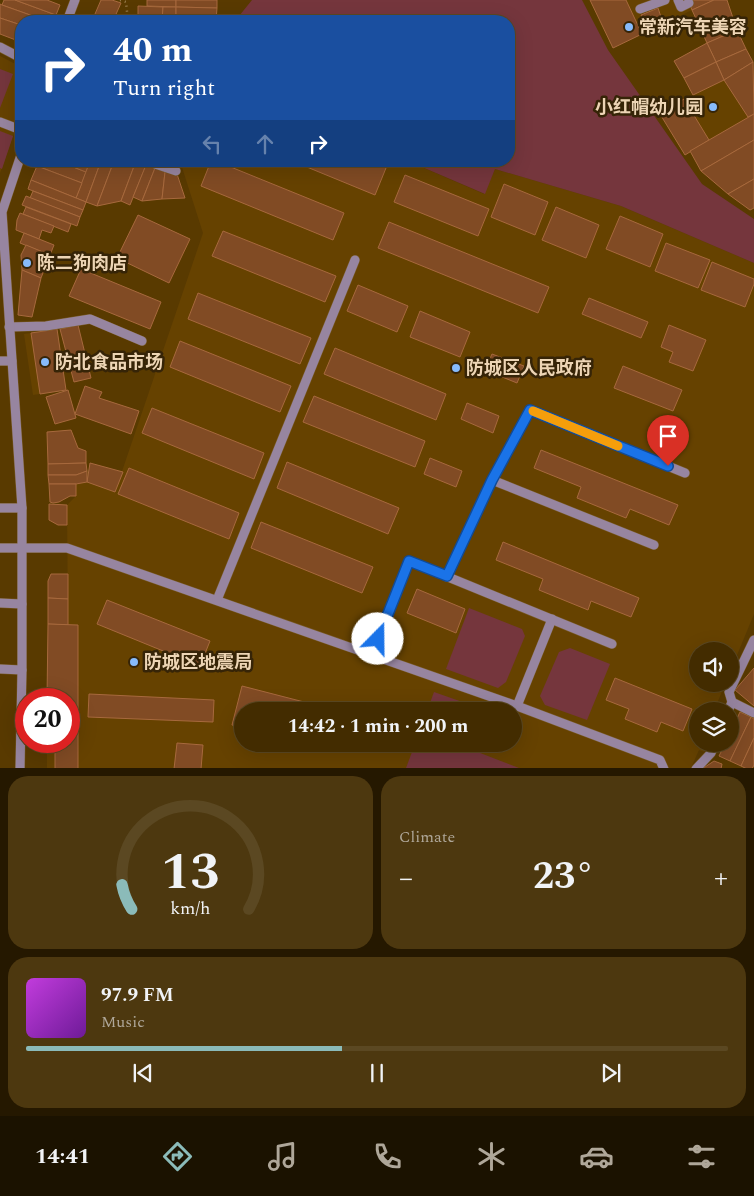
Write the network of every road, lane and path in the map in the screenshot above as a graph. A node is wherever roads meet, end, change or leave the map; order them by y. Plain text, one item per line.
1 (75, 0) edge
2 (120, 0) edge
3 (665, 0) edge
4 (678, 0) edge
5 (689, 3) dead end
6 (640, 9) dead end
7 (69, 15) edge
8 (127, 15) edge
9 (0, 47) edge
10 (15, 55) edge
11 (0, 122) edge
12 (15, 128) edge
13 (17, 167) edge
14 (164, 167) edge
15 (176, 171) dead end
16 (1, 211) edge
17 (355, 260) dead end
18 (10, 326) junction
19 (142, 341) dead end
20 (0, 361) edge
21 (12, 361) junction
22 (685, 473) dead end
23 (492, 480) junction
24 (0, 508) edge
25 (22, 508) junction
26 (654, 545) dead end
27 (0, 548) edge
28 (22, 549) junction
29 (447, 576) junction
30 (217, 600) junction
31 (0, 604) edge
32 (22, 604) junction
33 (552, 619) junction
34 (754, 640) edge
35 (612, 644) dead end
36 (372, 655) junction
37 (0, 669) edge
38 (22, 670) junction
39 (506, 702) edge
40 (519, 702) edge
41 (732, 702) edge
42 (739, 706) edge
43 (522, 708) edge
44 (754, 713) edge
45 (711, 752) edge
46 (20, 768) edge
47 (664, 768) edge
48 (696, 768) edge

1 - 7 street
2 - 8 path
3 - 6 street
4 - 5 street
9 - 10 street
11 - 12 street
13 - 16 street
14 - 15 street
16 - 18 street
17 - 30 street
18 - 19 street
18 - 21 street
20 - 21 street
21 - 25 street
22 - 23 street
23 - 26 street
23 - 29 street
24 - 25 street
25 - 28 street
27 - 28 street
28 - 30 street
28 - 32 street
29 - 33 street
29 - 36 street
30 - 36 street
31 - 32 street
32 - 38 street
33 - 35 street
33 - 40 street
34 - 41 street
36 - 39 street
37 - 38 street
38 - 46 street
42 - 44 street
43 - 47 street
45 - 48 street

